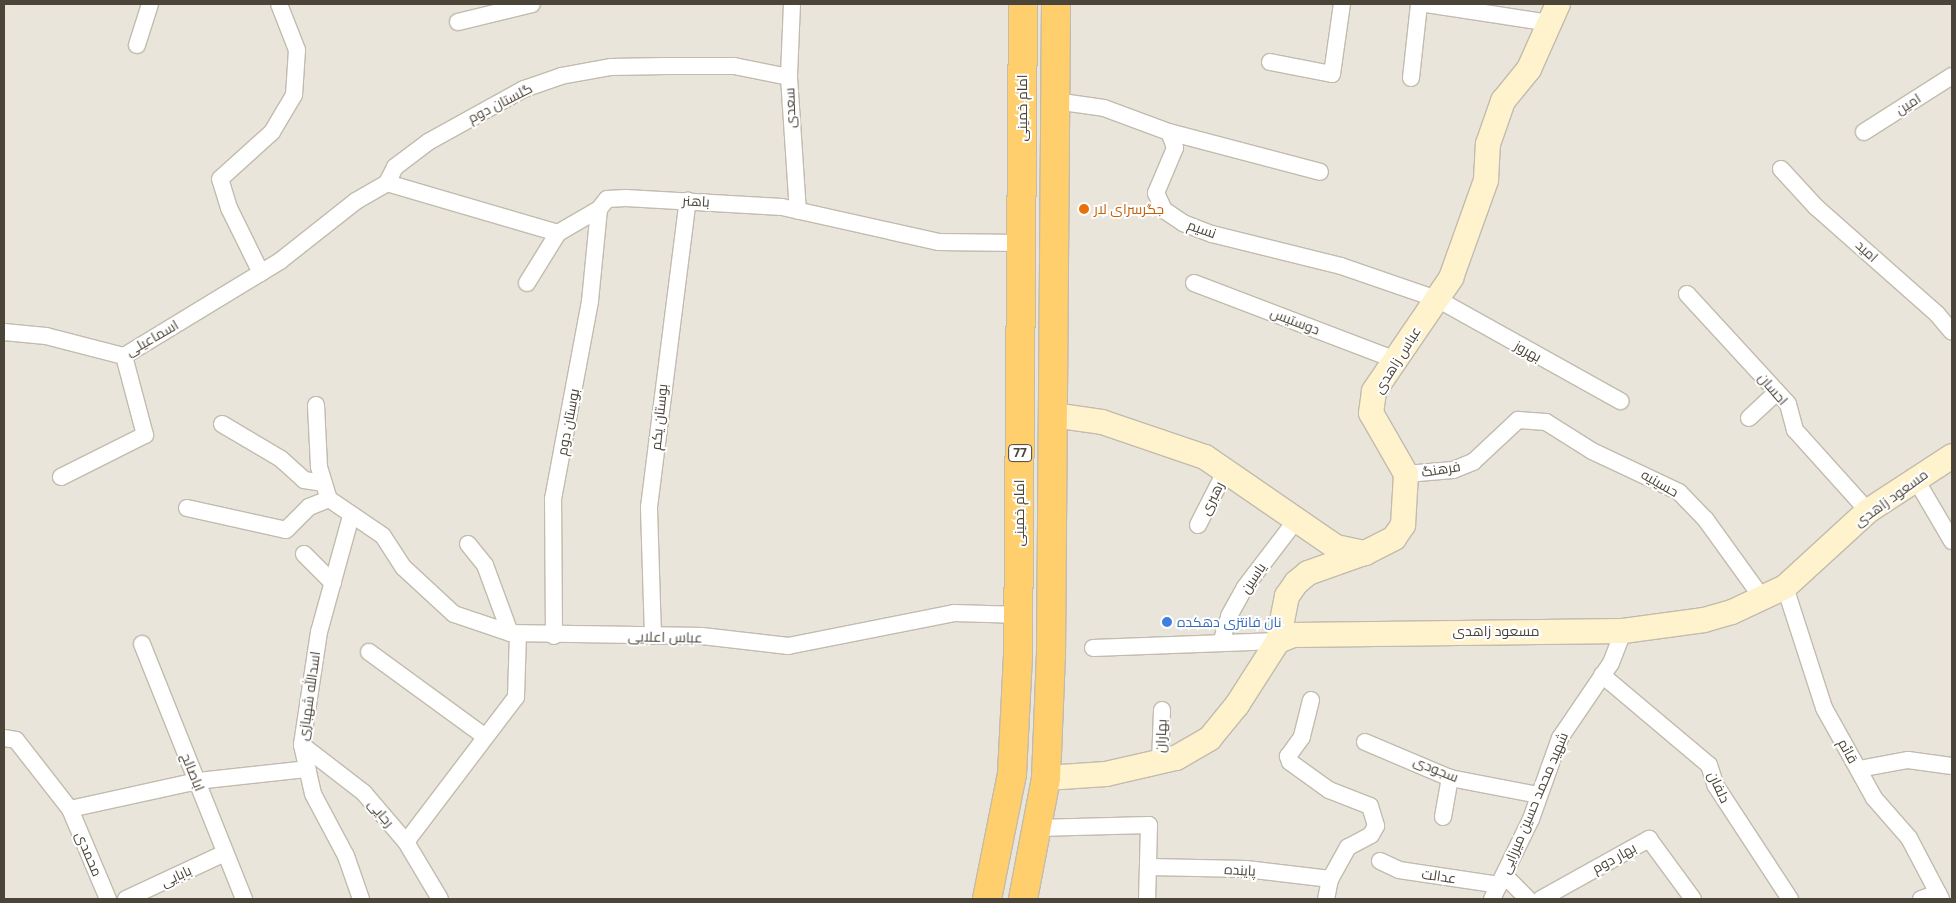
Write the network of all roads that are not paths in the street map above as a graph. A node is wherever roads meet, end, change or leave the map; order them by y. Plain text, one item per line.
1 (150, 4) edge
2 (279, 4) edge
3 (532, 4) edge
4 (792, 4) edge
5 (1023, 4) edge
6 (1056, 4) edge
7 (1342, 4) edge
8 (1419, 4) edge
9 (1426, 4) edge
10 (1554, 13) edge
11 (458, 22) dead end
12 (138, 45) dead end
13 (1270, 62) dead end
14 (1952, 76) edge
15 (789, 77) junction
16 (1411, 78) dead end
17 (1022, 96) junction
18 (1056, 102) junction
19 (1169, 132) junction
20 (1864, 132) dead end
21 (1781, 169) dead end
22 (1320, 172) dead end
23 (387, 183) junction
24 (688, 200) junction
25 (599, 210) junction
26 (798, 211) junction
27 (558, 234) junction
28 (1021, 243) junction
29 (261, 273) junction
30 (528, 283) dead end
31 (1194, 283) dead end
32 (1688, 294) dead end
33 (1436, 299) junction
34 (4, 332) edge
35 (1952, 332) edge
36 (124, 356) junction
37 (1396, 360) junction
38 (1777, 392) junction
39 (1620, 401) dead end
40 (316, 405) dead end
41 (1053, 415) junction
42 (1749, 418) dead end
43 (1518, 420) joint
44 (222, 424) dead end
45 (1952, 456) edge
46 (1226, 470) junction
47 (1406, 474) junction
48 (61, 477) dead end
49 (1915, 478) junction
50 (324, 483) junction
51 (328, 500) junction
52 (187, 508) dead end
53 (1868, 511) junction
54 (352, 516) junction
55 (1297, 518) junction
56 (1198, 525) dead end
57 (1952, 541) edge
58 (468, 544) dead end
59 (1366, 553) junction
60 (304, 554) dead end
61 (333, 583) junction
62 (1785, 587) junction
63 (1763, 599) junction
64 (1018, 615) junction
65 (1622, 631) junction
66 (514, 633) junction
67 (554, 636) junction
68 (653, 636) junction
69 (1278, 641) junction
70 (1221, 643) junction
71 (142, 644) dead end
72 (1093, 648) dead end
73 (369, 652) dead end
74 (1602, 675) junction
75 (1311, 700) dead end
76 (1162, 710) dead end
77 (484, 736) junction
78 (4, 738) edge
79 (1365, 742) dead end
80 (302, 745) junction
81 (1160, 763) junction
82 (1952, 766) edge
83 (308, 769) junction
84 (1859, 769) junction
85 (1046, 778) junction
86 (1450, 778) junction
87 (197, 781) junction
88 (1538, 795) junction
89 (70, 809) junction
90 (1443, 817) dead end
91 (1037, 828) junction
92 (406, 842) junction
93 (225, 853) junction
94 (1380, 861) dead end
95 (1149, 867) junction
96 (1330, 879) junction
97 (1498, 886) edge
98 (1943, 897) edge
99 (108, 899) edge
100 (126, 899) edge
101 (244, 899) edge
102 (361, 899) edge
103 (440, 899) edge
104 (987, 899) edge
105 (1023, 899) edge
106 (1147, 899) edge
107 (1326, 899) edge
108 (1528, 899) edge
109 (1541, 899) edge
110 (1693, 899) edge
111 (1790, 899) edge
112 (1920, 899) edge

1 - 12 street
2 - 29 street
3 - 11 street
4 - 15 street, سعدی
5 - 17 highway, امام خمینی / 77
6 - 18 highway, 77
7 - 13 street
8 - 16 street
9 - 10 street
10 - 33 street, عباس زاهدی
14 - 20 street, امین
15 - 23 street, گلستان دوم
15 - 26 street, سعدی
17 - 18 highway
17 - 28 highway, امام خمینی / 77
18 - 19 street
18 - 41 highway, 77
19 - 22 street
19 - 33 street, نسیم
21 - 35 street, امید
23 - 27 street
23 - 29 street, گلستان دوم
24 - 25 street, باهنر
24 - 26 street, باهنر
24 - 68 street, بوستان یکم
25 - 27 street, باهنر
25 - 67 street, بوستان دوم
26 - 28 street, باهنر
27 - 30 street
28 - 64 highway, امام خمینی / 77
29 - 36 street, اسماعیلی
31 - 37 street, دوستیس
32 - 38 street, احسان
33 - 37 street, عباس زاهدی
33 - 39 street, بهروز
34 - 36 street, اسماعیلی
36 - 48 street
37 - 47 street, عباس زاهدی
38 - 42 street
38 - 53 street, احسان
40 - 50 street
41 - 46 street
41 - 85 highway, 77
43 - 47 street, فرهنگ
43 - 63 street, حسینیه
44 - 50 street
45 - 49 street, مسعود زاهدی
46 - 55 street
46 - 56 street, رهبری
47 - 59 street
49 - 53 street, مسعود زاهدی
49 - 57 street
50 - 51 street
51 - 52 street
51 - 54 street, عباس اعلایی
53 - 62 street, مسعود زاهدی
54 - 61 street, اسدالله شهبازی
54 - 66 street, عباس اعلایی
55 - 59 street
55 - 70 street, یاسین
58 - 66 street
59 - 69 street
60 - 61 street
61 - 80 street, اسدالله شهبازی
62 - 63 street, مسعود زاهدی
62 - 84 street, قائم
63 - 65 street, مسعود زاهدی
64 - 68 street, عباس اعلایی
64 - 104 highway, امام خمینی / 77
65 - 69 street, مسعود زاهدی
65 - 74 street, شهید محمد حسین میرزایی
66 - 67 street, عباس اعلایی
66 - 77 street
67 - 68 street, عباس اعلایی
69 - 70 street
69 - 81 street
70 - 72 street
71 - 87 street, اباصالح
73 - 77 street
74 - 88 street, شهید محمد حسین میرزایی
74 - 111 street, دلفان
75 - 96 street
76 - 81 street, بهاران
77 - 92 street
78 - 89 street, محمدی
79 - 86 street, سجودی
80 - 83 street, اسدالله شهبازی
80 - 92 street, رجایی
81 - 85 street
82 - 84 street
83 - 87 street
83 - 102 street, اسدالله شهبازی
84 - 98 street, قائم
85 - 91 highway, 77
86 - 88 street, سجودی
86 - 90 street
87 - 89 street
87 - 93 street, اباصالح
88 - 97 street, شهید محمد حسین میرزایی
89 - 99 street, محمدی
91 - 95 street
91 - 105 highway, 77
92 - 103 street, رجایی
93 - 100 street, بابایی
93 - 101 street, اباصالح
94 - 97 street, عدالت
95 - 96 street, پاینده
95 - 106 street
96 - 107 street
97 - 108 street
98 - 112 street
109 - 110 street, بهار دوم

